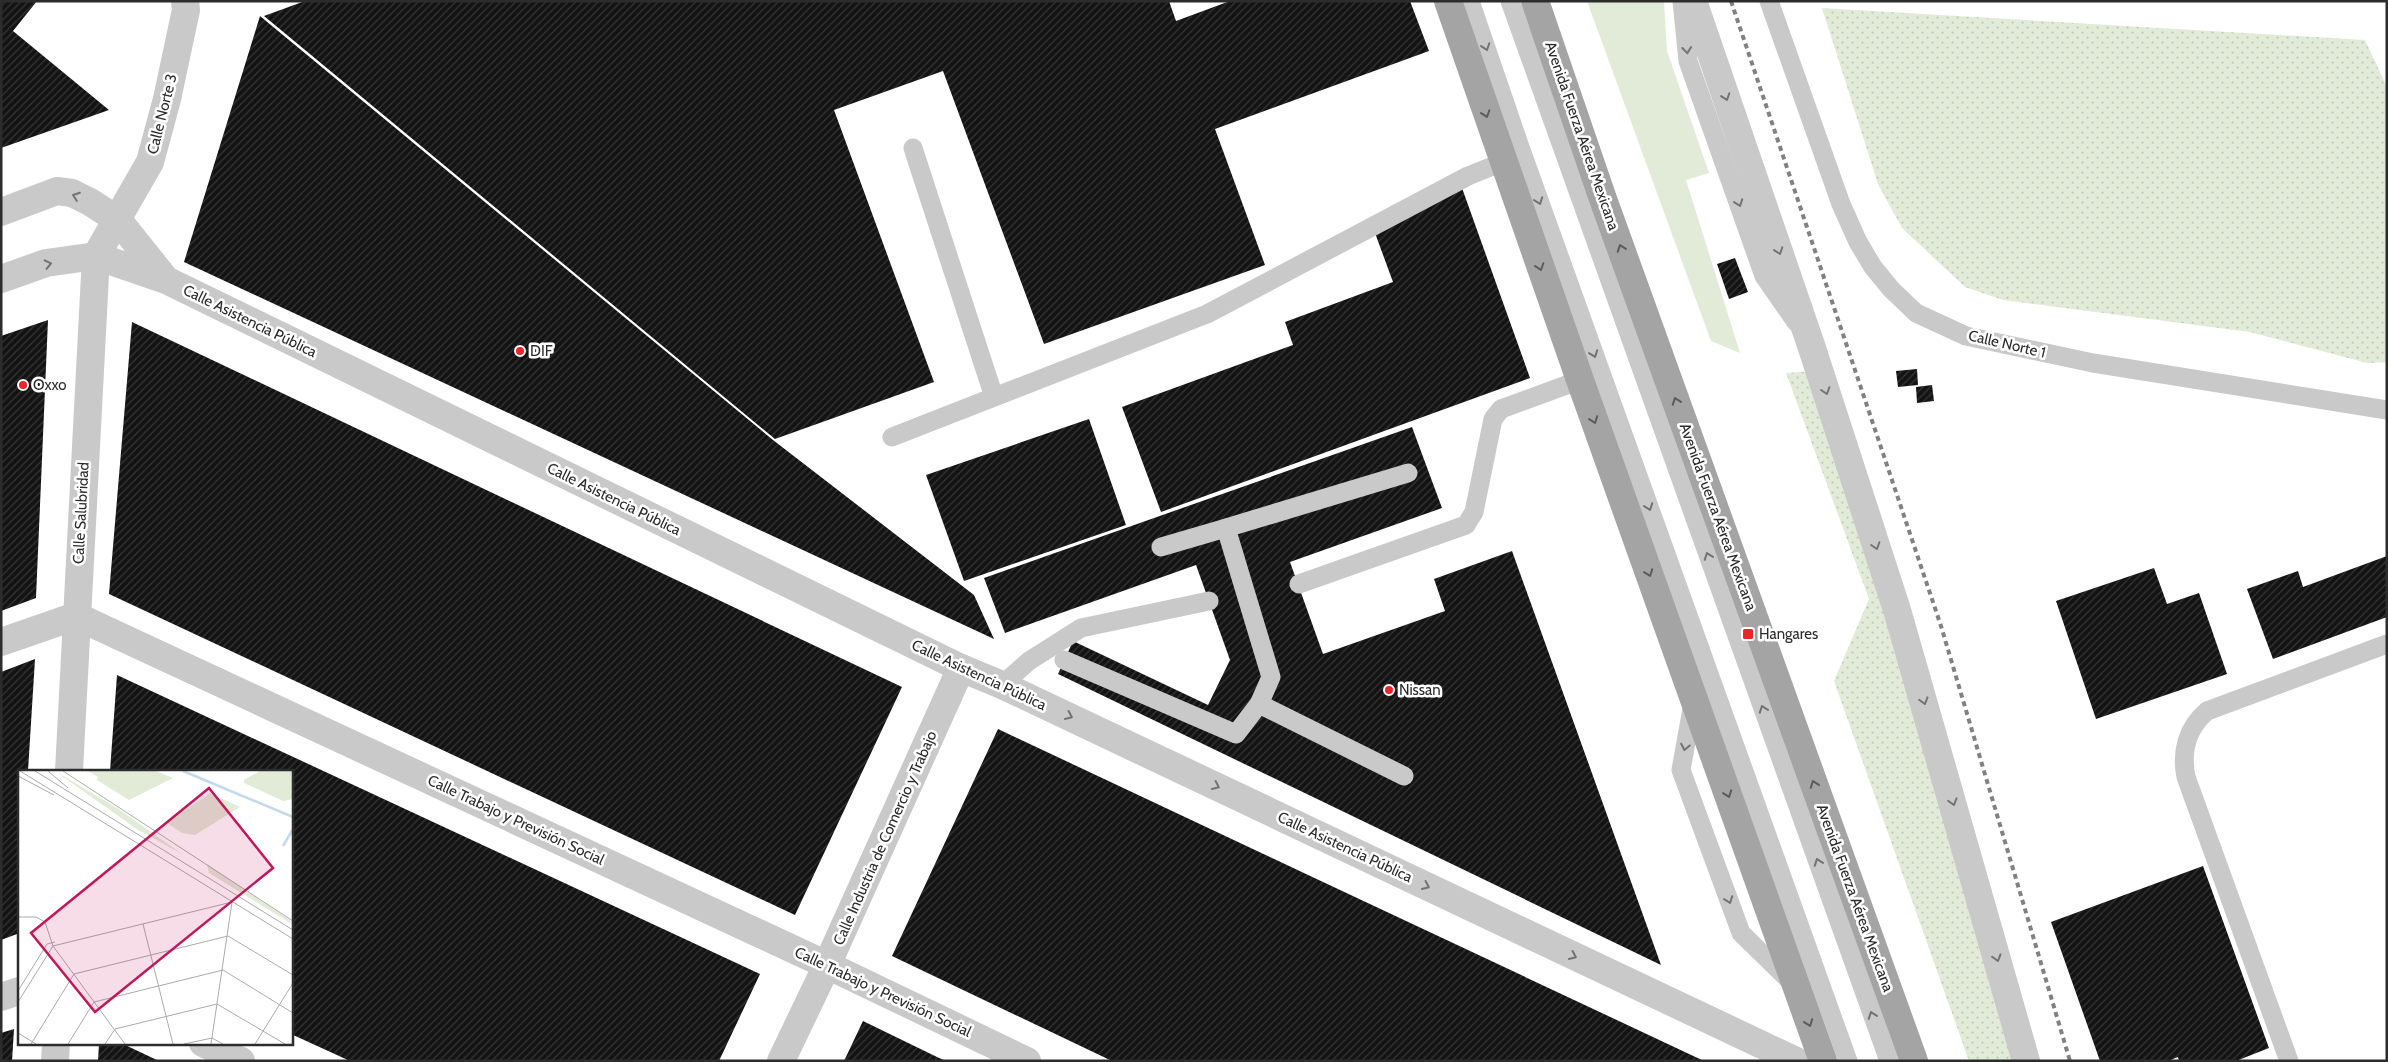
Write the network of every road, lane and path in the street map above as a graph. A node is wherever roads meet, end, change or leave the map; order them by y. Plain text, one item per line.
1 (1448, 1) edge
2 (1470, 1) edge
3 (1510, 1) edge
4 (1535, 1) edge
5 (1682, 1) edge
6 (1693, 1) edge
7 (1769, 1) edge
8 (191, 4) edge
9 (914, 148) dead end
10 (1503, 162) junction
11 (1, 212) edge
12 (118, 220) junction
13 (96, 256) junction
14 (1, 279) edge
15 (166, 280) junction
16 (1811, 345) junction
17 (1580, 380) junction
18 (994, 398) junction
19 (2387, 410) edge
20 (892, 437) dead end
21 (1408, 473) dead end
22 (1226, 528) junction
23 (1161, 547) dead end
24 (1299, 584) dead end
25 (1209, 602) dead end
26 (76, 616) junction
27 (1, 642) edge
28 (2387, 644) edge
29 (1044, 651) junction
30 (961, 668) junction
31 (1002, 684) junction
32 (1694, 699) junction
33 (1259, 704) junction
34 (68, 770) edge
35 (1404, 776) dead end
36 (827, 965) junction
37 (1796, 986) junction
38 (18, 990) edge
39 (1, 997) edge
40 (56, 1044) edge
41 (205, 1044) edge
42 (55, 1061) edge
43 (241, 1061) edge
44 (781, 1061) edge
45 (1027, 1061) edge
46 (1796, 1061) edge
47 (1823, 1061) edge
48 (1848, 1061) edge
49 (1889, 1061) edge
50 (1914, 1061) edge
51 (2026, 1061) edge
52 (2290, 1061) edge

1 -> 10 main road
2 -> 48 lane
49 -> 3 lane
50 -> 4 main road, Avenida Fuerza Aérea Mexicana
5 -> 16 lane
6 -> 16 street
7 - 19 lane, Calle Norte 1
8 - 12 street, Calle Norte 3
9 - 18 lane
10 -> 17 main road
10 - 18 lane
12 -> 11 street, Calle Asistencia Pública
12 - 13 street, Calle Norte 3
12 - 15 street, Calle Asistencia Pública
14 -> 13 street, Calle Asistencia Pública
13 - 15 street, Calle Asistencia Pública
13 - 26 street, Calle Salubridad
15 - 30 street, Calle Asistencia Pública
16 -> 51 street
17 - 24 lane
17 -> 32 main road
18 - 20 lane
21 - 22 lane, bridge
22 - 23 lane
22 - 33 lane, bridge
25 - 29 lane
26 - 27 street
26 - 34 street, Calle Salubridad
26 - 36 street, Calle Trabajo y Previsión Social
28 - 52 lane
29 - 31 lane
29 - 33 lane, bridge
30 - 31 street, Calle Asistencia Pública
30 - 36 street, Calle Industria de Comercio y Trabajo
31 -> 46 street, Calle Asistencia Pública
32 -> 37 main road
32 -> 37 lane
33 - 35 lane
36 - 44 street, Calle Industria de Comercio y Trabajo
36 - 45 street, Calle Trabajo y Previsión Social
37 -> 47 main road
38 - 39 street
40 - 42 street
41 - 43 street

